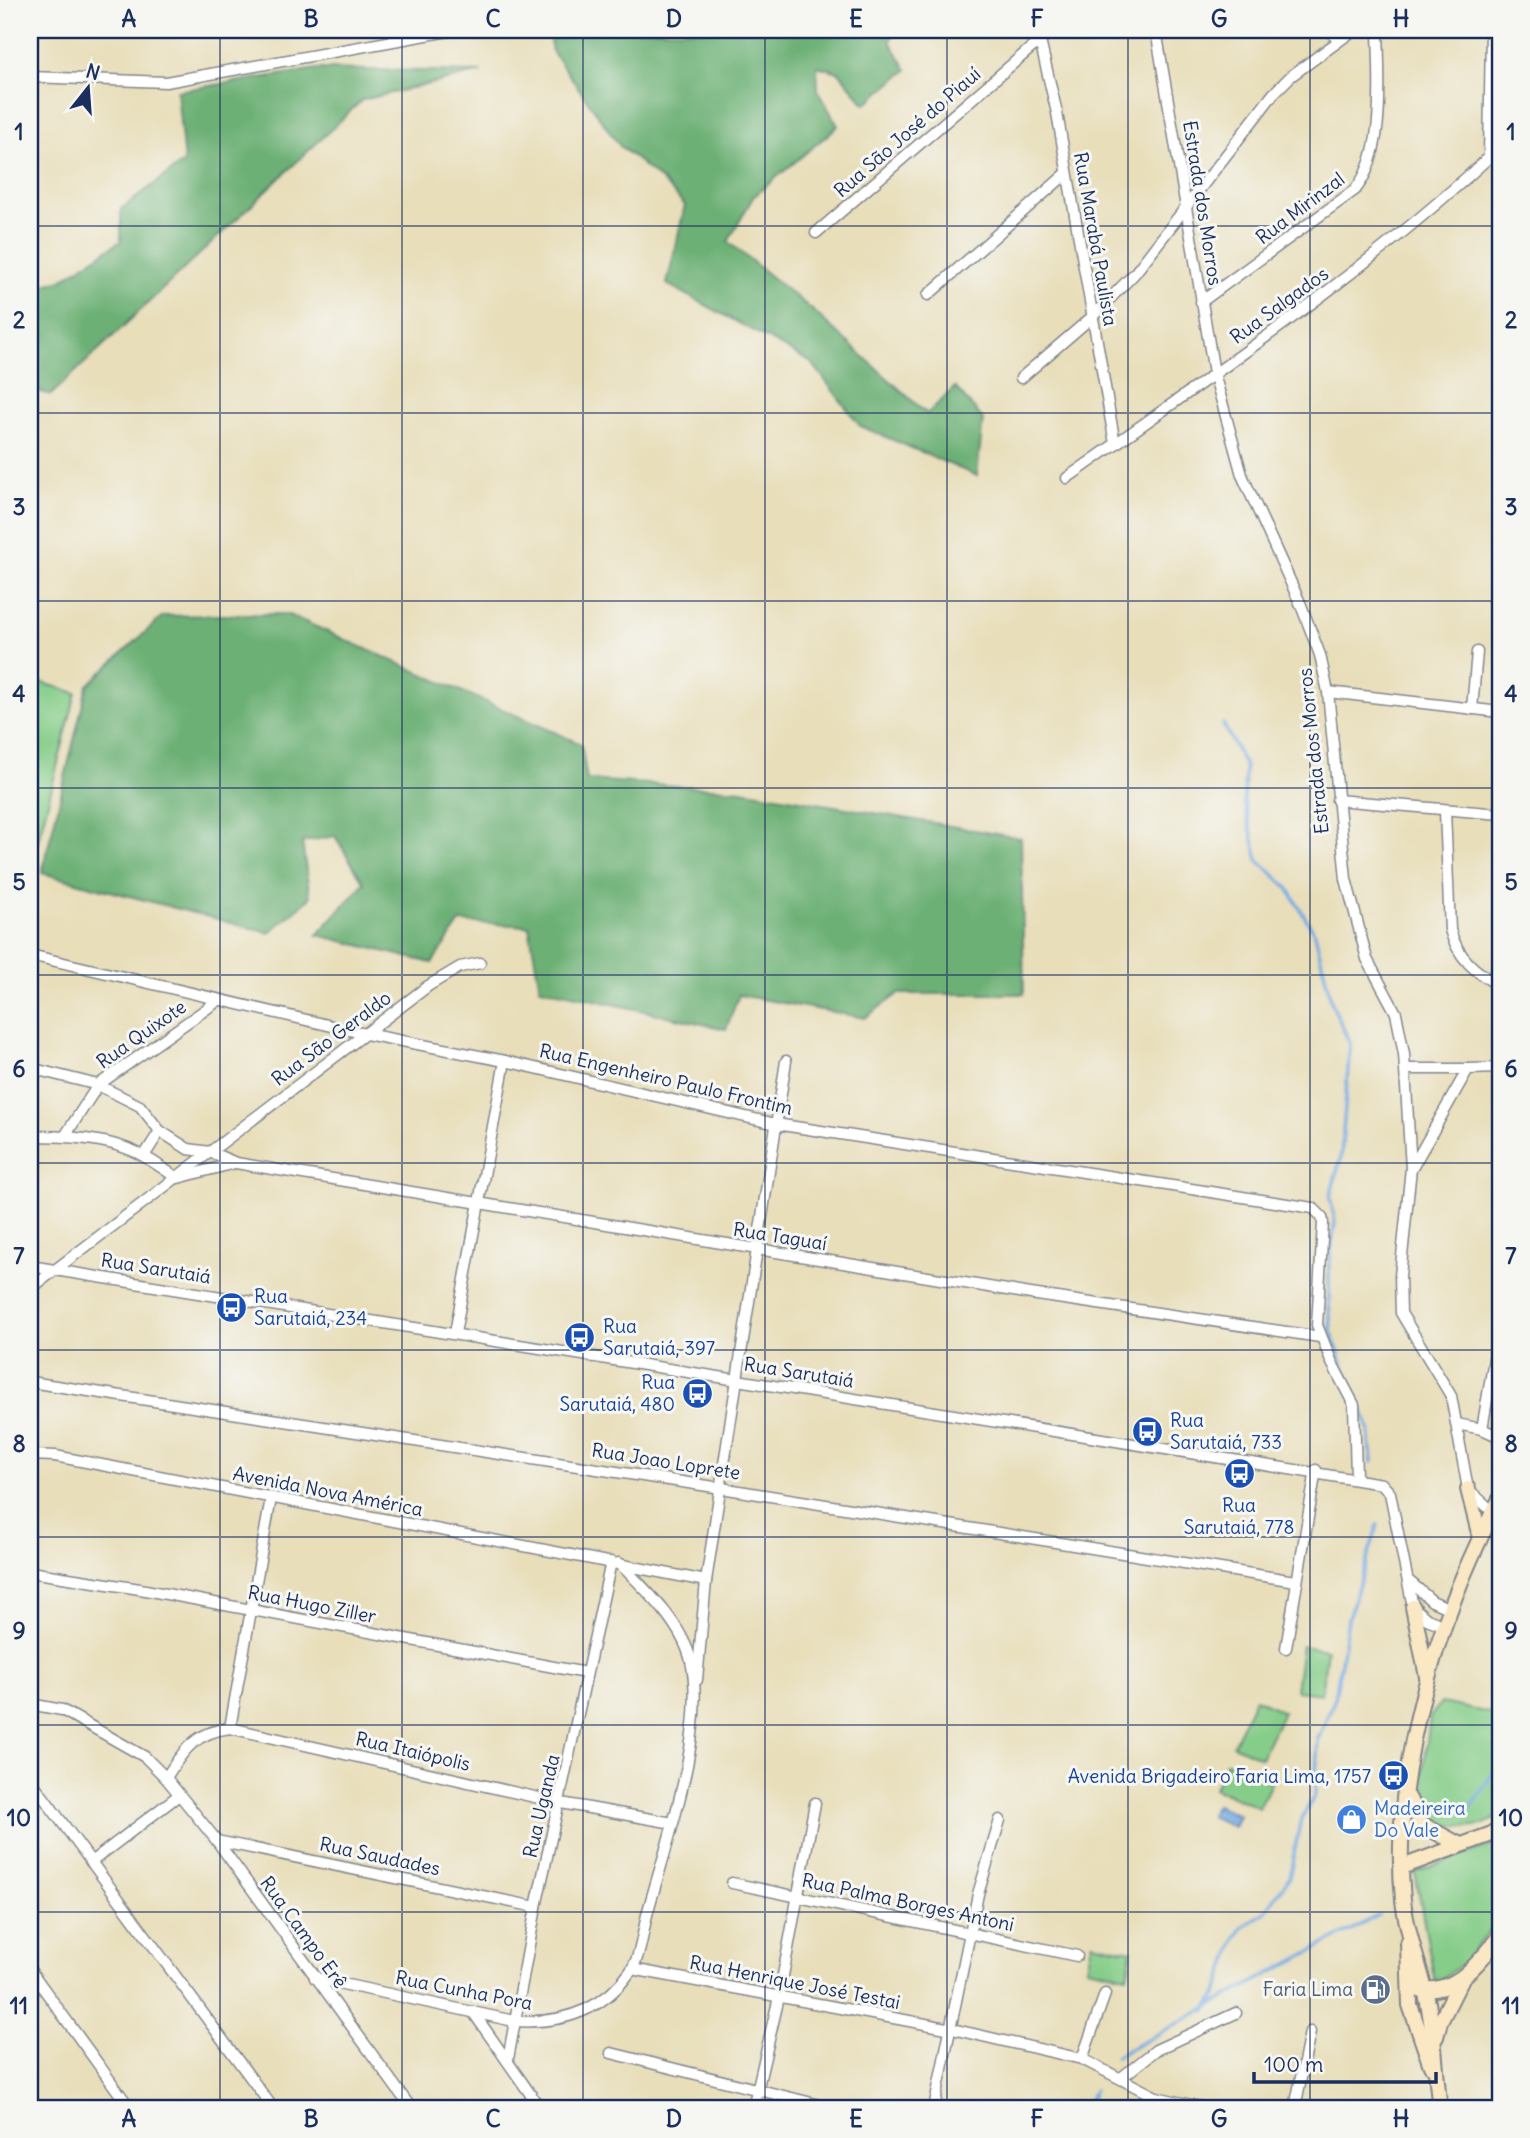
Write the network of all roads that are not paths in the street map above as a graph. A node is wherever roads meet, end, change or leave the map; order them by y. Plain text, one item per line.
1 (454, 30) edge
2 (1052, 30) edge
3 (1156, 30) edge
4 (1328, 30) edge
5 (1354, 30) edge
6 (1378, 30) edge
7 (1491, 30) edge
8 (1339, 40) junction
9 (1040, 41) junction
10 (30, 77) edge
11 (1500, 147) edge
12 (1489, 158) junction
13 (1067, 173) junction
14 (1186, 205) junction
15 (816, 233) dead end
16 (928, 295) dead end
17 (1201, 302) junction
18 (1093, 317) junction
19 (1214, 373) junction
20 (1021, 378) dead end
21 (1115, 444) junction
22 (1067, 478) dead end
23 (1477, 652) dead end
24 (1328, 692) junction
25 (1472, 709) junction
26 (1500, 712) edge
27 (1337, 800) junction
28 (1445, 811) junction
29 (1500, 814) edge
30 (30, 955) edge
31 (480, 963) dead end
32 (1500, 986) edge
33 (219, 1000) junction
34 (366, 1034) junction
35 (505, 1060) junction
36 (786, 1061) dead end
37 (1500, 1068) edge
38 (30, 1069) edge
39 (1406, 1069) junction
40 (1468, 1069) junction
41 (98, 1086) junction
42 (776, 1124) junction
43 (160, 1131) junction
44 (30, 1136) edge
45 (65, 1136) junction
46 (210, 1152) junction
47 (144, 1156) junction
48 (236, 1163) junction
49 (1412, 1168) junction
50 (177, 1178) junction
51 (480, 1204) junction
52 (755, 1249) junction
53 (30, 1266) edge
54 (57, 1271) junction
55 (30, 1289) edge
56 (1500, 1324) edge
57 (455, 1333) junction
58 (1320, 1337) junction
59 (737, 1379) junction
60 (30, 1382) edge
61 (1457, 1424) junction
62 (1482, 1429) junction
63 (1500, 1437) edge
64 (30, 1455) edge
65 (1315, 1471) junction
66 (1356, 1477) junction
67 (721, 1488) junction
68 (1468, 1489) junction
69 (271, 1498) junction
70 (1500, 1499) edge
71 (1493, 1512) junction
72 (1480, 1537) junction
73 (615, 1562) junction
74 (30, 1572) edge
75 (706, 1581) junction
76 (1295, 1581) junction
77 (1410, 1581) junction
78 (1413, 1608) junction
79 (1450, 1609) junction
80 (252, 1610) junction
81 (1445, 1626) junction
82 (1286, 1648) dead end
83 (586, 1673) junction
84 (1427, 1678) junction
85 (696, 1691) junction
86 (30, 1704) edge
87 (230, 1728) junction
88 (166, 1778) junction
89 (30, 1779) edge
90 (1406, 1791) junction
91 (179, 1795) junction
92 (561, 1802) junction
93 (814, 1803) dead end
94 (1000, 1820) dead end
95 (673, 1823) junction
96 (1500, 1831) edge
97 (217, 1841) junction
98 (1460, 1845) junction
99 (90, 1862) junction
100 (1402, 1867) junction
101 (732, 1883) dead end
102 (799, 1897) junction
103 (536, 1907) junction
104 (1408, 1933) junction
105 (970, 1934) junction
106 (1500, 1937) edge
107 (1077, 1955) dead end
108 (632, 1969) junction
109 (30, 1970) edge
110 (315, 1978) junction
111 (1461, 1980) junction
112 (1409, 1987) junction
113 (1425, 1990) junction
114 (1105, 1994) dead end
115 (779, 1997) junction
116 (473, 2012) junction
117 (1236, 2013) dead end
118 (514, 2021) junction
119 (952, 2029) junction
120 (1310, 2032) dead end
121 (1434, 2049) junction
122 (611, 2053) dead end
123 (508, 2059) junction
124 (1082, 2059) junction
125 (1435, 2077) junction
126 (1121, 2078) junction
127 (758, 2092) junction
128 (1155, 2103) edge
129 (130, 2108) edge
130 (272, 2108) edge
131 (411, 2108) edge
132 (540, 2108) edge
133 (753, 2108) edge
134 (832, 2108) edge
135 (934, 2108) edge
136 (1205, 2108) edge
137 (1295, 2108) edge
138 (1440, 2108) edge

1 - 10 street
2 - 9 street, Rua São José do Piauí
3 - 14 street, Estrada dos Morros
4 - 8 street
5 - 8 street
6 - 17 street, Rua Mirinzal
7 - 12 street
8 - 14 street
9 - 13 street, Rua Marabá Paulista
9 - 15 street, Rua São José do Piauí
11 - 12 street, Rua Salgados
12 - 19 street, Rua Salgados
13 - 16 street
13 - 18 street, Rua Marabá Paulista
14 - 17 street, Estrada dos Morros
14 - 18 street
17 - 19 street, Estrada dos Morros
18 - 20 street
18 - 21 street, Rua Marabá Paulista
19 - 21 street, Rua Salgados
19 - 24 street, Estrada dos Morros
21 - 22 street, Rua Salgados
23 - 25 street
24 - 25 street
24 - 27 street, Estrada dos Morros
25 - 26 street
27 - 28 street
27 - 39 street, Estrada dos Morros
28 - 29 street
28 - 32 street
30 - 33 street, Rua Engenheiro Paulo Frontim
31 - 34 street, Rua São Geraldo
33 - 34 street, Rua Engenheiro Paulo Frontim
33 - 41 street, Rua Quixote
34 - 35 street, Rua Engenheiro Paulo Frontim
34 - 46 street, Rua São Geraldo
35 - 42 street, Rua Engenheiro Paulo Frontim
35 - 51 street
36 - 42 street
37 - 40 street
38 - 41 street
39 - 40 street
39 - 49 street, Estrada dos Morros
40 - 49 street
41 - 43 street
41 - 45 street, Rua Quixote
42 - 52 street
42 - 58 street, Rua Engenheiro Paulo Frontim
43 - 46 street
43 - 47 street
44 - 45 street
45 - 47 street
46 - 48 street, Rua Taguaí
46 - 50 street, Rua São Geraldo
47 - 50 street
48 - 50 street, Rua Taguaí
48 - 51 street, Rua Taguaí
49 - 61 street, Estrada dos Morros
50 - 54 street, Rua São Geraldo
51 - 52 street, Rua Taguaí
51 - 57 street
52 - 58 street, Rua Taguaí
52 - 59 street
53 - 54 street, Rua Sarutaiá
54 - 55 street, Rua São Geraldo
54 - 57 street, Rua Sarutaiá
56 - 62 street
57 - 59 street, Rua Sarutaiá
58 - 66 street
59 - 65 street, Rua Sarutaiá
59 - 67 street
60 - 67 street, Rua Joao Loprete
61 - 62 street
61 - 68 street, Estrada dos Morros
62 - 63 street
64 - 69 street, Avenida Nova América
65 - 66 street, Rua Sarutaiá
65 - 76 street
66 - 77 street, Rua Sarutaiá
67 - 75 street
67 - 76 street, Rua Joao Loprete
68 - 71 street
68 - 72 main road
69 - 73 street, Avenida Nova América
69 - 80 street
70 - 71 main road
71 - 72 main road
72 - 79 main road
73 - 75 street, Avenida Nova América
73 - 83 street, Rua Uganda
73 - 85 street
74 - 80 street, Rua Hugo Ziller
75 - 85 street
76 - 82 street
77 - 78 street
77 - 79 street
78 - 81 street
78 - 84 main road
79 - 81 main road
80 - 83 street, Rua Hugo Ziller
80 - 87 street
81 - 84 main road
83 - 92 street, Rua Uganda
84 - 90 main road
85 - 95 street
86 - 88 street, Rua Campo Erê
87 - 88 street
87 - 92 street, Rua Itaiópolis
88 - 91 street, Rua Campo Erê
89 - 99 street
90 - 98 main road
90 - 100 main road
91 - 97 street, Rua Campo Erê
91 - 99 street
92 - 95 street, Rua Itaiópolis
92 - 103 street, Rua Uganda
93 - 102 street
94 - 105 street
95 - 108 street
96 - 98 main road
97 - 103 street, Rua Saudades
97 - 110 street, Rua Campo Erê
98 - 100 main road
99 - 130 street
100 - 104 main road
101 - 102 street, Rua Palma Borges Antoni
102 - 105 street, Rua Palma Borges Antoni
102 - 115 street
103 - 118 street, Rua Uganda
104 - 112 main road
104 - 113 main road
105 - 107 street, Rua Palma Borges Antoni
105 - 119 street
106 - 111 main road
108 - 115 street, Rua Henrique José Testai
108 - 118 street, Rua Cunha Pora
109 - 129 street
110 - 116 street, Rua Cunha Pora
110 - 131 street, Rua Campo Erê
111 - 113 main road
111 - 121 main road
112 - 113 main road
112 - 125 main road
113 - 121 main road
114 - 124 street
115 - 119 street, Rua Henrique José Testai
115 - 127 street
116 - 118 street, Rua Cunha Pora
116 - 123 street
117 - 126 street
118 - 123 street, Rua Uganda
119 - 124 street, Rua Henrique José Testai
119 - 135 street
120 - 137 street
121 - 125 main road
122 - 127 street
123 - 132 street
124 - 126 street, Rua Henrique José Testai
125 - 138 main road
126 - 128 street, Rua Henrique José Testai
127 - 133 street
127 - 134 street
128 - 136 street, Rua Henrique José Testai

